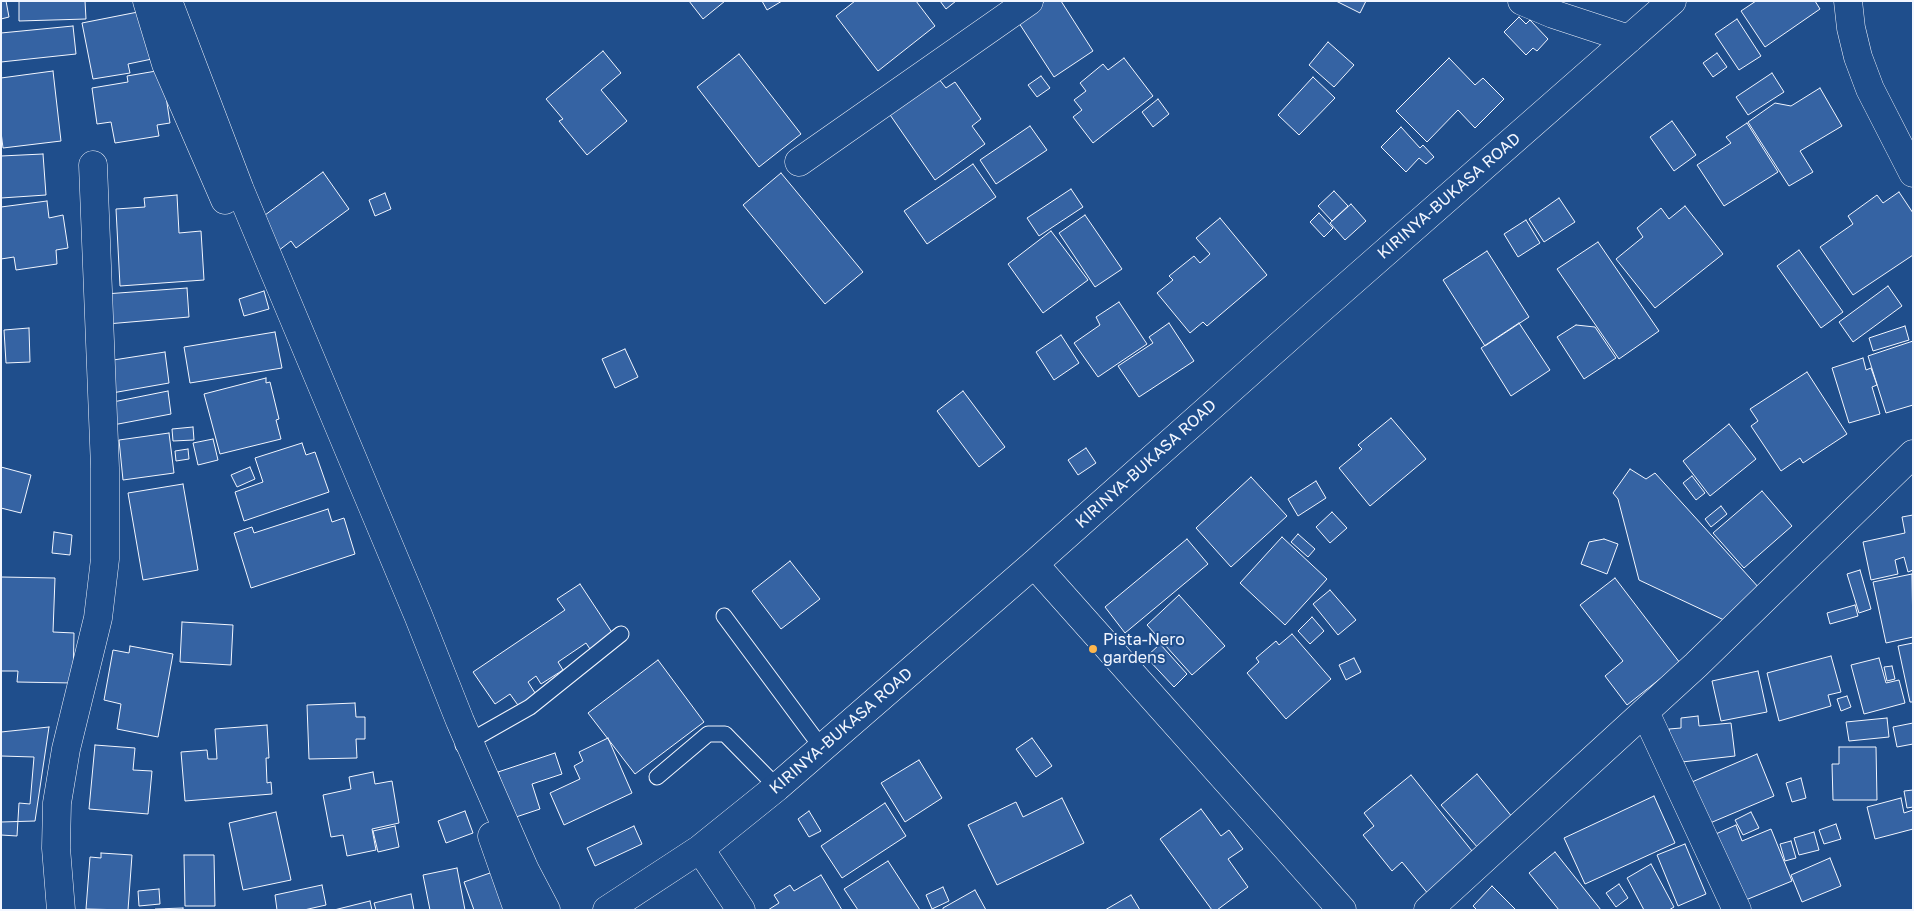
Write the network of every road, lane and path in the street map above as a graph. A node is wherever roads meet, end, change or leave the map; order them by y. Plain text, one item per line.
1 (147, 1) edge
2 (168, 1) edge
3 (1029, 1) edge
4 (1522, 1) edge
5 (1672, 1) edge
6 (1848, 1) edge
7 (1629, 39) junction
8 (799, 162) dead end
9 (93, 165) dead end
10 (1913, 173) edge
11 (1913, 454) edge
12 (1034, 564) junction
13 (724, 616) dead end
14 (621, 634) dead end
15 (1645, 712) junction
16 (462, 746) junction
17 (822, 748) junction
18 (656, 777) dead end
19 (777, 786) junction
20 (700, 849) junction
21 (61, 910) edge
22 (518, 910) edge
23 (546, 910) edge
24 (607, 910) edge
25 (741, 910) edge
26 (1342, 910) edge
27 (1428, 910) edge
28 (1737, 910) edge

1 - 16 street
2 - 23 street
3 - 8 street
4 - 7 street
5 - 7 street, KIRINYA-BUKASA ROAD
6 - 10 street
7 - 12 street, KIRINYA-BUKASA ROAD
9 - 21 street
11 - 15 street
12 - 17 street, KIRINYA-BUKASA ROAD
12 - 26 street
13 - 17 lane
14 - 16 lane
15 - 27 street
15 - 28 street
16 - 22 street
17 - 19 street, KIRINYA-BUKASA ROAD
18 - 19 lane
19 - 20 street, KIRINYA-BUKASA ROAD
20 - 24 street, KIRINYA-BUKASA ROAD
20 - 25 street

